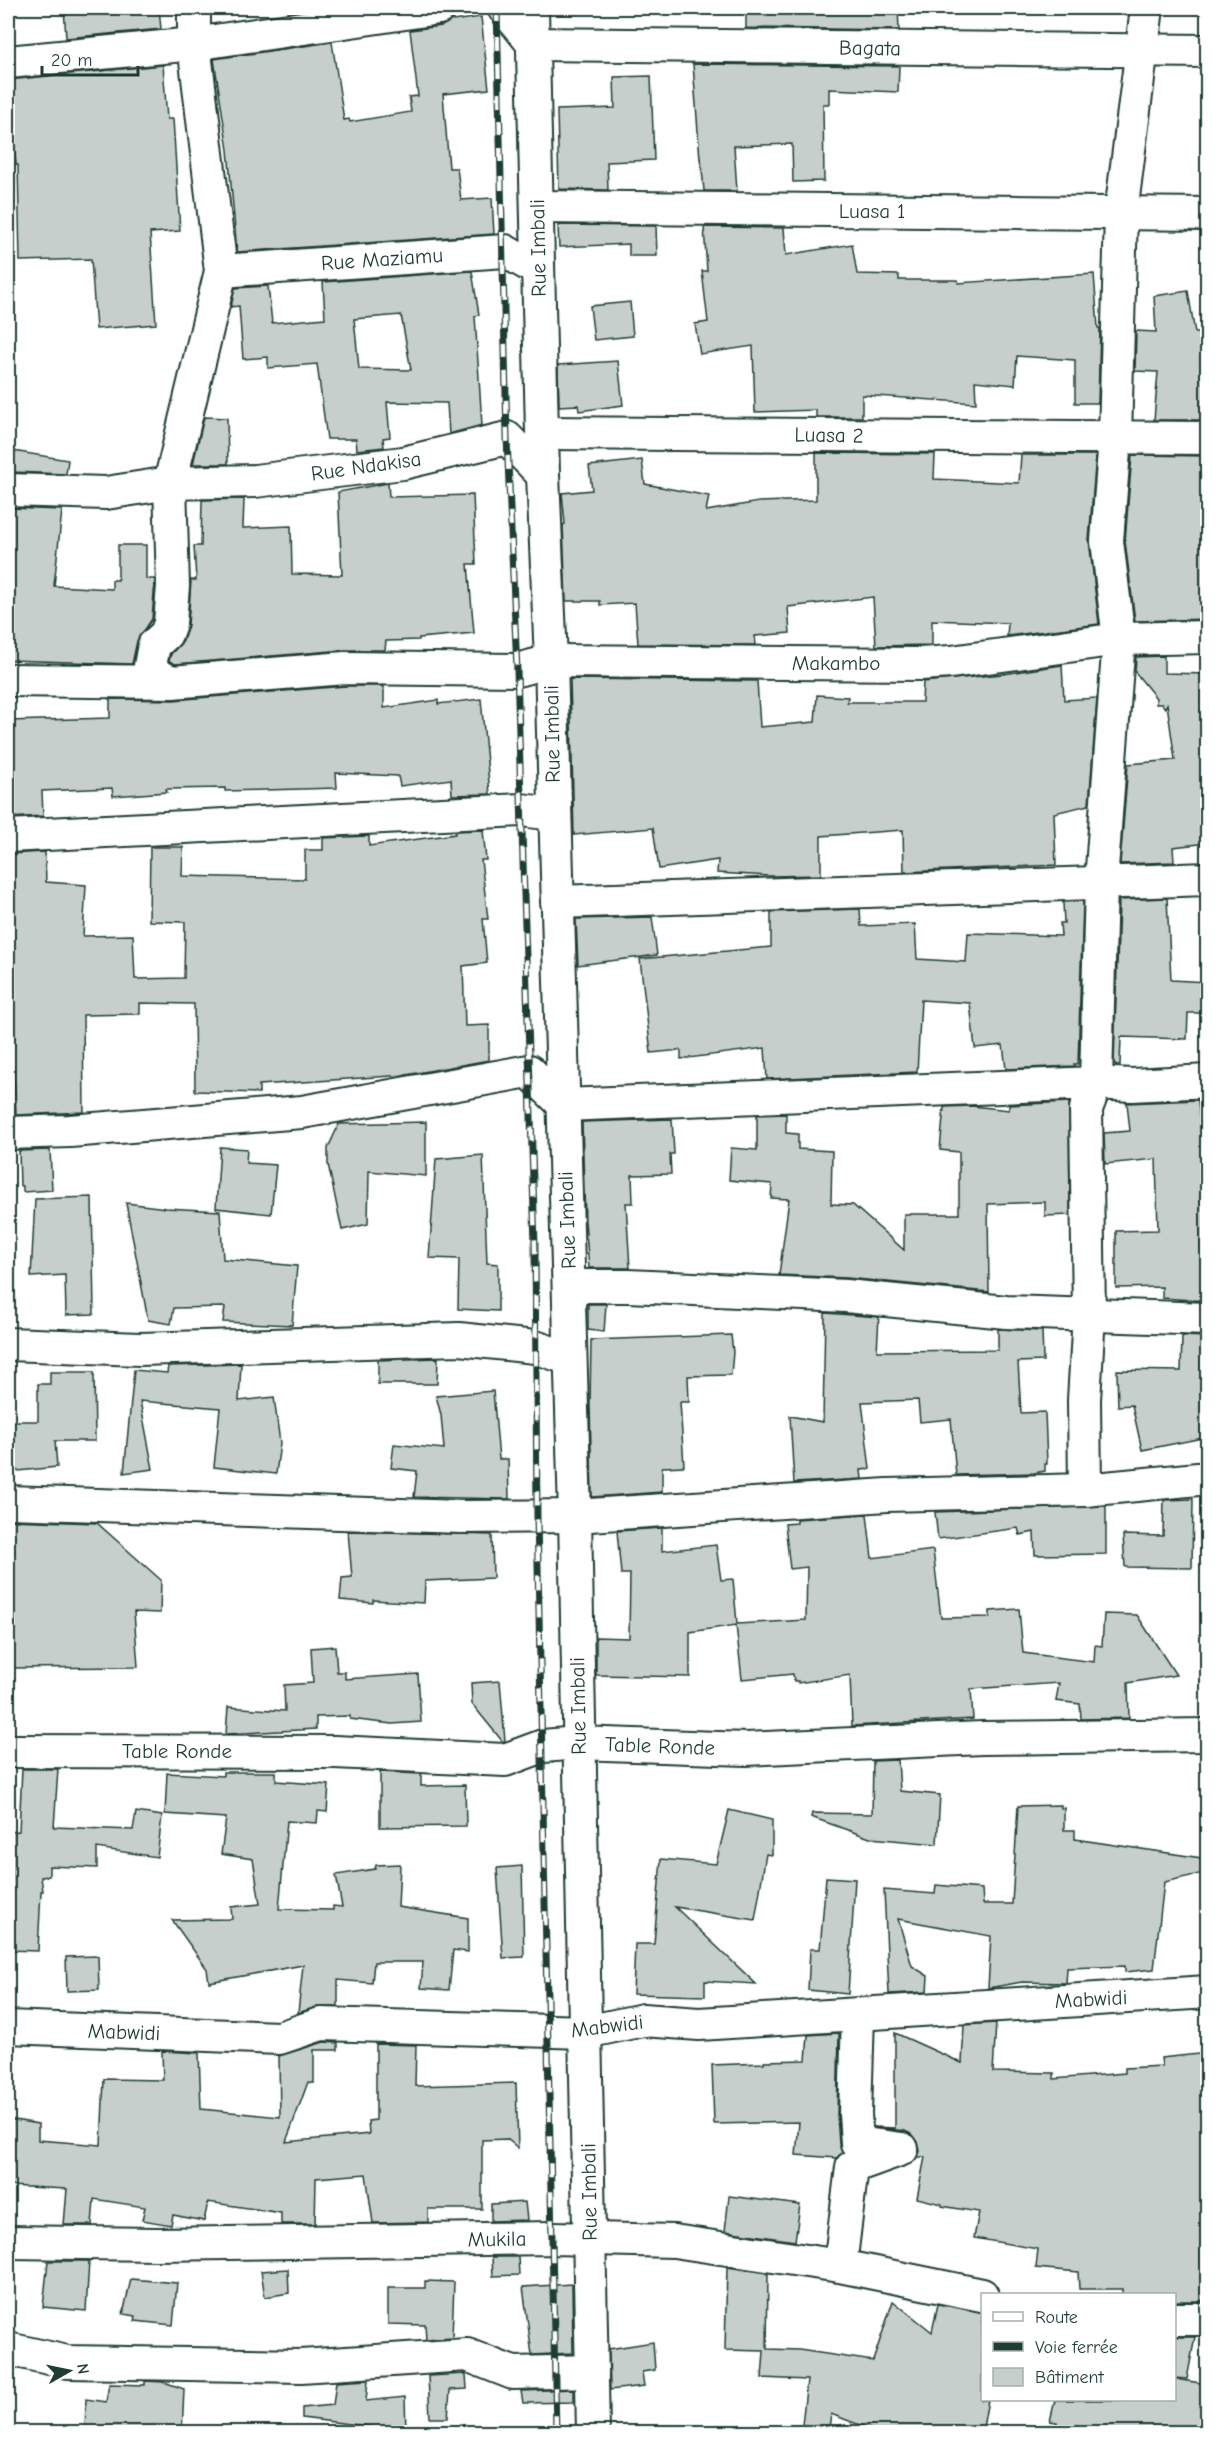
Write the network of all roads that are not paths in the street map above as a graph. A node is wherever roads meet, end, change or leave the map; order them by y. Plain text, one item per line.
1 (194, 8) edge
2 (439, 8) edge
3 (504, 8) edge
4 (532, 8) edge
5 (1147, 8) edge
6 (194, 44) junction
7 (533, 44) junction
8 (1140, 50) junction
9 (1208, 51) edge
10 (8, 62) edge
11 (537, 207) junction
12 (1121, 213) junction
13 (1208, 214) edge
14 (538, 270) junction
15 (221, 271) junction
16 (543, 432) junction
17 (1115, 438) junction
18 (1208, 438) edge
19 (543, 475) junction
20 (170, 483) junction
21 (8, 490) edge
22 (1208, 637) edge
23 (1119, 639) junction
24 (551, 661) junction
25 (8, 680) edge
26 (172, 682) junction
27 (554, 814) junction
28 (8, 836) edge
29 (1208, 879) edge
30 (1101, 882) junction
31 (557, 902) junction
32 (1208, 1081) edge
33 (1096, 1083) junction
34 (564, 1105) junction
35 (8, 1133) edge
36 (569, 1295) junction
37 (1089, 1314) junction
38 (1208, 1319) edge
39 (8, 1344) edge
40 (570, 1359) junction
41 (1207, 1484) edge
42 (1085, 1490) junction
43 (8, 1502) edge
44 (575, 1515) junction
45 (1208, 1735) edge
46 (578, 1743) junction
47 (8, 1751) edge
48 (1208, 1992) edge
49 (858, 2016) junction
50 (8, 2027) edge
51 (586, 2032) junction
52 (590, 2238) junction
53 (8, 2242) edge
54 (840, 2266) junction
55 (981, 2295) edge
56 (1176, 2319) edge
57 (1208, 2319) edge
58 (8, 2349) edge
59 (592, 2371) junction
60 (593, 2433) edge

1 - 6 street
2 - 6 street
3 - 7 street
4 - 7 street, Rue Imbali
5 - 8 street
6 - 10 street
6 - 15 street
7 - 8 street, Bagata
7 - 11 street, Rue Imbali
8 - 9 street, Bagata
8 - 12 street
11 - 12 street, Luasa 1
11 - 14 street, Rue Imbali
12 - 13 street, Luasa 1
12 - 17 street
14 - 15 street, Rue Maziamu
14 - 16 street, Rue Imbali
15 - 20 street
16 - 17 street, Luasa 2
16 - 19 street, Rue Imbali
17 - 18 street, Luasa 2
17 - 23 street
19 - 20 street, Rue Ndakisa
19 - 24 street, Rue Imbali
20 - 21 street
20 - 26 street
22 - 23 street, Makambo
23 - 24 street, Makambo
23 - 30 street
24 - 26 street, Makambo
24 - 27 street, Rue Imbali
25 - 26 street, Makambo
27 - 28 street
27 - 31 street, Rue Imbali
29 - 30 street
30 - 31 street
30 - 33 street
31 - 34 street, Rue Imbali
32 - 33 street
33 - 34 street
33 - 37 street
34 - 35 street
34 - 36 street, Rue Imbali
36 - 37 street
36 - 40 street, Rue Imbali
37 - 38 street
37 - 42 street
39 - 40 street
40 - 44 street, Rue Imbali
41 - 42 street
42 - 44 street
43 - 44 street
44 - 46 street, Rue Imbali
45 - 46 street, Table Ronde
46 - 47 street, Table Ronde
46 - 51 street, Rue Imbali
48 - 49 street, Mabwidi
49 - 51 street, Mabwidi
49 - 54 street
50 - 51 street, Mabwidi
51 - 52 street, Rue Imbali
52 - 53 street, Mukila
52 - 54 street, Mukila
52 - 59 street, Rue Imbali
54 - 55 street, Mukila
56 - 57 street
58 - 59 street
59 - 60 street, Rue Imbali

